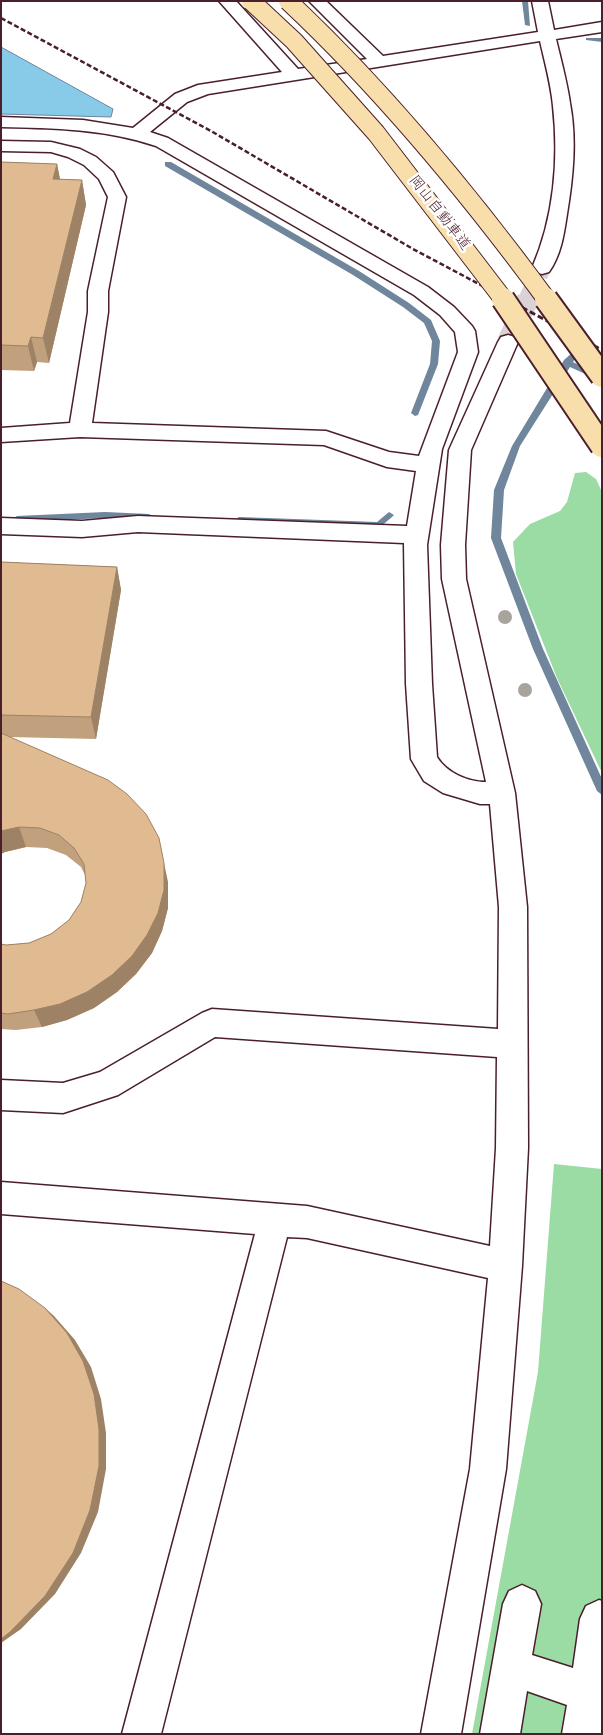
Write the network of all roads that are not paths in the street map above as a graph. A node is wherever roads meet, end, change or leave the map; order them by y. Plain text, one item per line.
1 (227, 1) edge
2 (251, 1) edge
3 (288, 1) edge
4 (317, 1) edge
5 (540, 1) edge
6 (602, 27) edge
7 (546, 36) junction
8 (379, 61) junction
9 (293, 74) junction
10 (1, 122) edge
11 (138, 133) junction
12 (1, 146) edge
13 (542, 268) tunnel mouth
14 (508, 342) tunnel mouth
15 (602, 376) edge
16 (80, 430) junction
17 (1, 435) edge
18 (602, 446) edge
19 (428, 466) junction
20 (1, 526) edge
21 (416, 535) junction
22 (502, 793) junction
23 (513, 1044) junction
24 (1, 1095) edge
25 (1, 1198) edge
26 (276, 1220) junction
27 (506, 1266) junction
28 (522, 1604) dead end
29 (599, 1619) dead end
30 (512, 1667) junction
31 (595, 1695) edge
32 (141, 1734) edge
33 (441, 1734) edge
34 (500, 1734) edge
35 (582, 1734) edge

1 - 9 street
2 - 18 highway, 岡山自動車道, bridge
3 - 15 highway, 岡山自動車道, bridge
4 - 8 street
5 - 7 street
6 - 7 street
7 - 8 street
7 - 13 street
8 - 9 street
9 - 11 street
10 - 11 street
11 - 19 street
12 - 16 street
14 - 22 street
16 - 17 street
16 - 19 street
19 - 21 street
20 - 21 street
21 - 22 street
22 - 23 street
23 - 24 street
23 - 27 street
25 - 26 street
26 - 27 street
26 - 32 street
27 - 33 street
28 - 30 street
29 - 31 street
30 - 31 street
30 - 34 street
31 - 35 street

